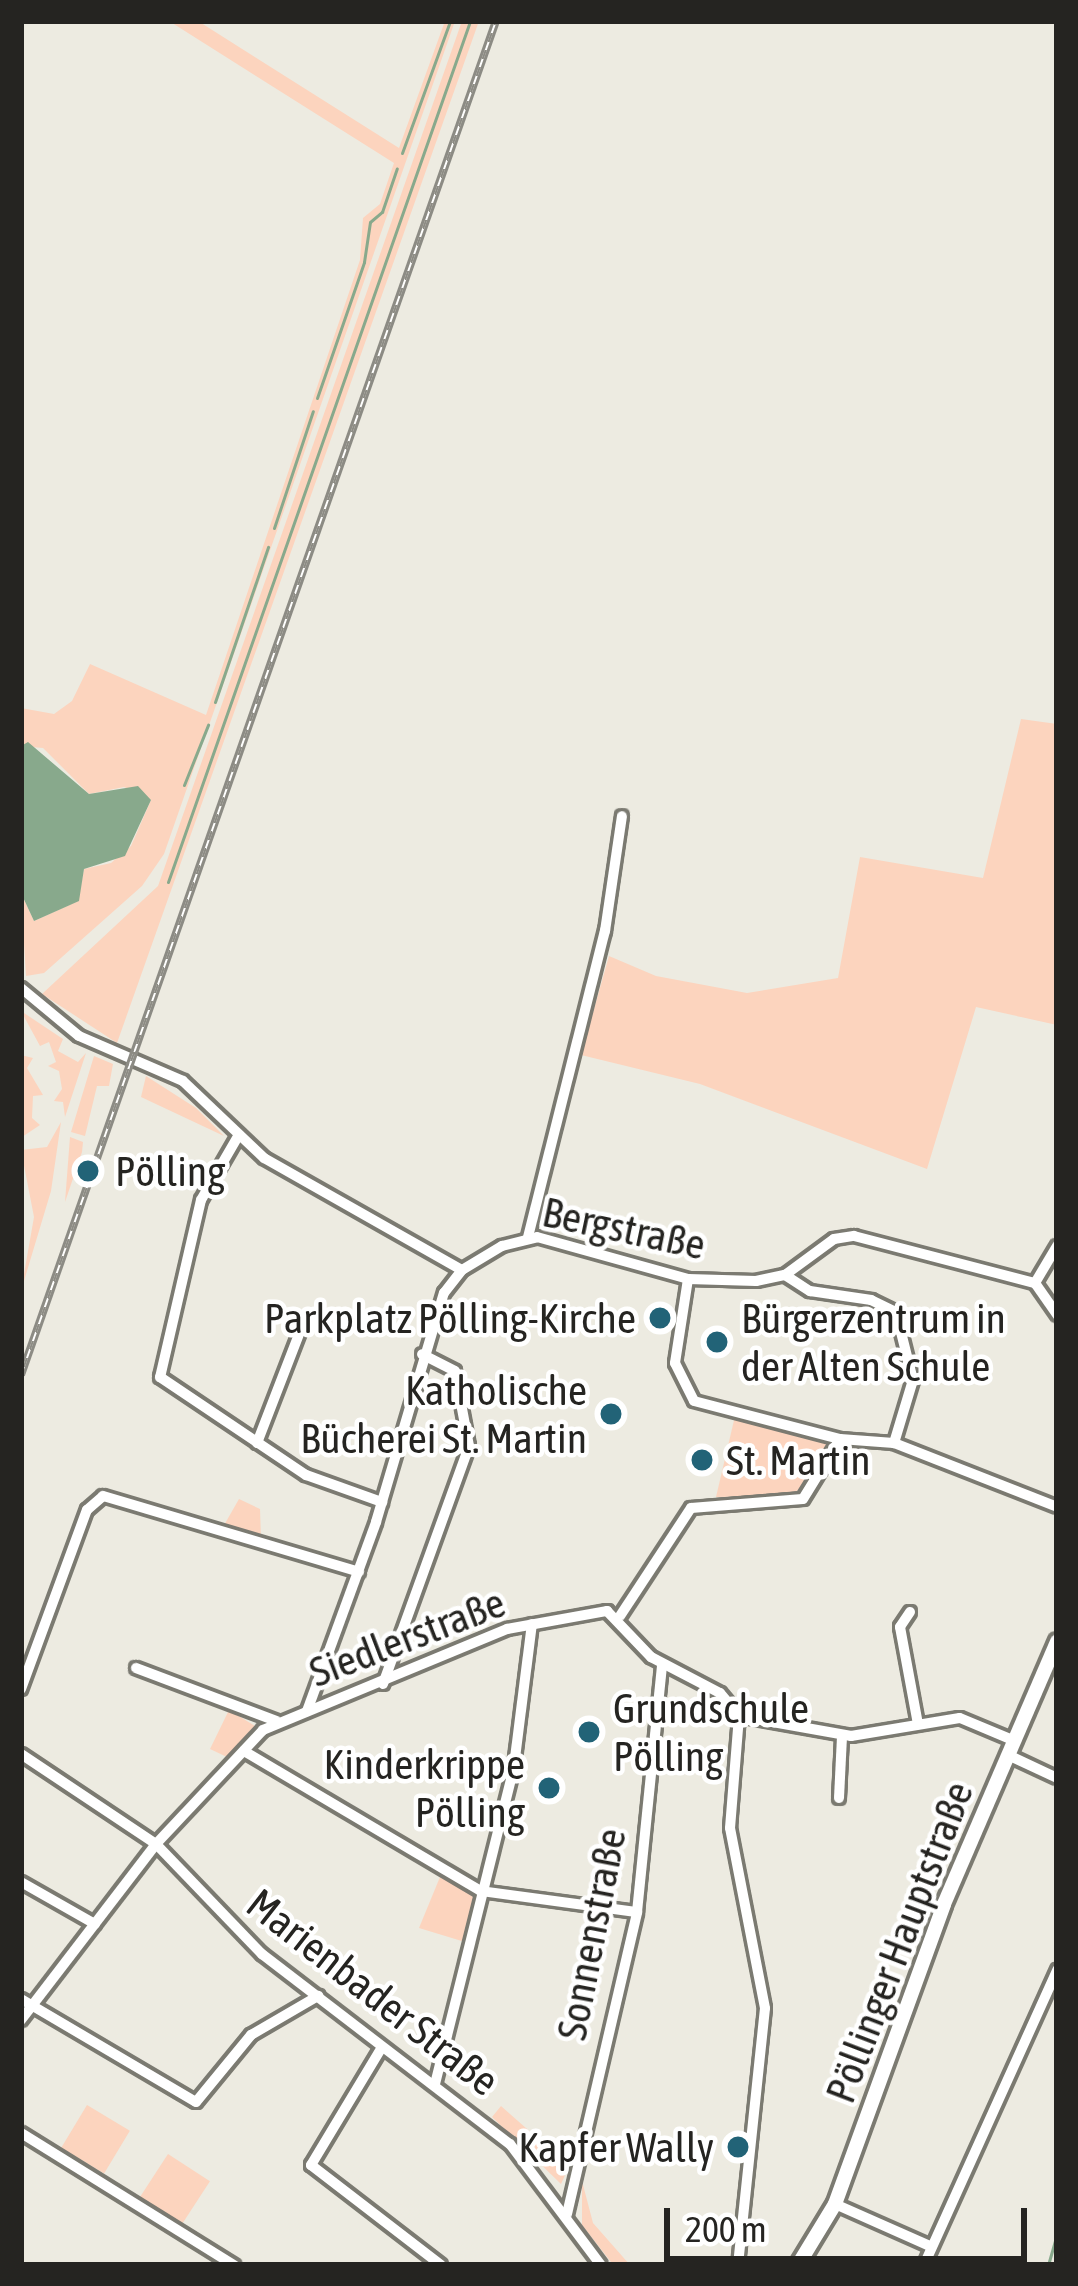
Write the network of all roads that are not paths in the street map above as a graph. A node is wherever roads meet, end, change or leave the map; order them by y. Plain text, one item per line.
1 (622, 816) dead end
2 (21, 988) edge
3 (237, 1138) junction
4 (528, 1237) junction
5 (1057, 1246) edge
6 (462, 1270) junction
7 (785, 1275) junction
8 (688, 1280) junction
9 (1035, 1282) junction
10 (1057, 1315) edge
11 (301, 1329) dead end
12 (422, 1354) junction
13 (840, 1439) junction
14 (257, 1443) junction
15 (894, 1443) junction
16 (382, 1502) junction
17 (1057, 1507) edge
18 (359, 1571) junction
19 (910, 1612) dead end
20 (620, 1616) junction
21 (532, 1624) junction
22 (1057, 1641) edge
23 (662, 1664) junction
24 (136, 1668) dead end
25 (383, 1684) junction
26 (21, 1689) edge
27 (307, 1712) junction
28 (739, 1716) junction
29 (276, 1721) junction
30 (918, 1724) junction
31 (842, 1736) junction
32 (1011, 1748) junction
33 (244, 1751) junction
34 (21, 1754) edge
35 (1057, 1778) edge
36 (839, 1798) dead end
37 (156, 1844) junction
38 (21, 1882) edge
39 (481, 1891) junction
40 (637, 1912) junction
41 (95, 1924) junction
42 (1057, 1970) edge
43 (318, 1996) junction
44 (27, 2002) edge
45 (21, 2020) edge
46 (382, 2047) junction
47 (435, 2084) junction
48 (21, 2133) edge
49 (835, 2204) junction
50 (567, 2214) junction
51 (931, 2246) junction
52 (234, 2265) edge
53 (441, 2265) edge
54 (602, 2265) edge
55 (738, 2265) edge
56 (798, 2265) edge
57 (924, 2265) edge

1 - 4 street
2 - 3 street
3 - 6 street
3 - 14 street
4 - 6 street, Bergstraße
4 - 8 street, Bergstraße
5 - 9 street
6 - 12 street
7 - 8 street, Bergstraße
7 - 9 street
7 - 15 street
8 - 13 street
9 - 10 street
11 - 14 street
12 - 16 street
12 - 25 street
13 - 15 street
13 - 20 street
14 - 16 street
15 - 17 street
16 - 18 street
18 - 26 street
18 - 27 street
19 - 30 street
20 - 21 street, Siedlerstraße
20 - 23 street
21 - 25 street, Siedlerstraße
21 - 39 street
22 - 32 street, Pöllinger Hauptstraße
23 - 28 street
23 - 40 street, Sonnenstraße
24 - 29 street, Siedlerstraße
25 - 27 street, Siedlerstraße
27 - 29 street, Siedlerstraße
28 - 31 street
28 - 55 street
29 - 33 street, Siedlerstraße
30 - 31 street
30 - 32 street
31 - 36 street
32 - 35 street
32 - 49 street, Pöllinger Hauptstraße
33 - 37 street, Siedlerstraße
33 - 39 street
34 - 37 street, Marienbader Straße
37 - 41 street, Siedlerstraße
37 - 43 street, Marienbader Straße
38 - 41 street
39 - 40 street
39 - 47 street
40 - 50 street, Sonnenstraße
41 - 44 street, Siedlerstraße
42 - 51 street
43 - 44 street
43 - 46 street, Marienbader Straße
44 - 45 street, Siedlerstraße
46 - 47 street, Marienbader Straße
46 - 53 street
47 - 50 street, Marienbader Straße
48 - 52 street
49 - 51 street
49 - 56 street, Pöllinger Hauptstraße
50 - 54 street, Marienbader Straße
51 - 57 street

